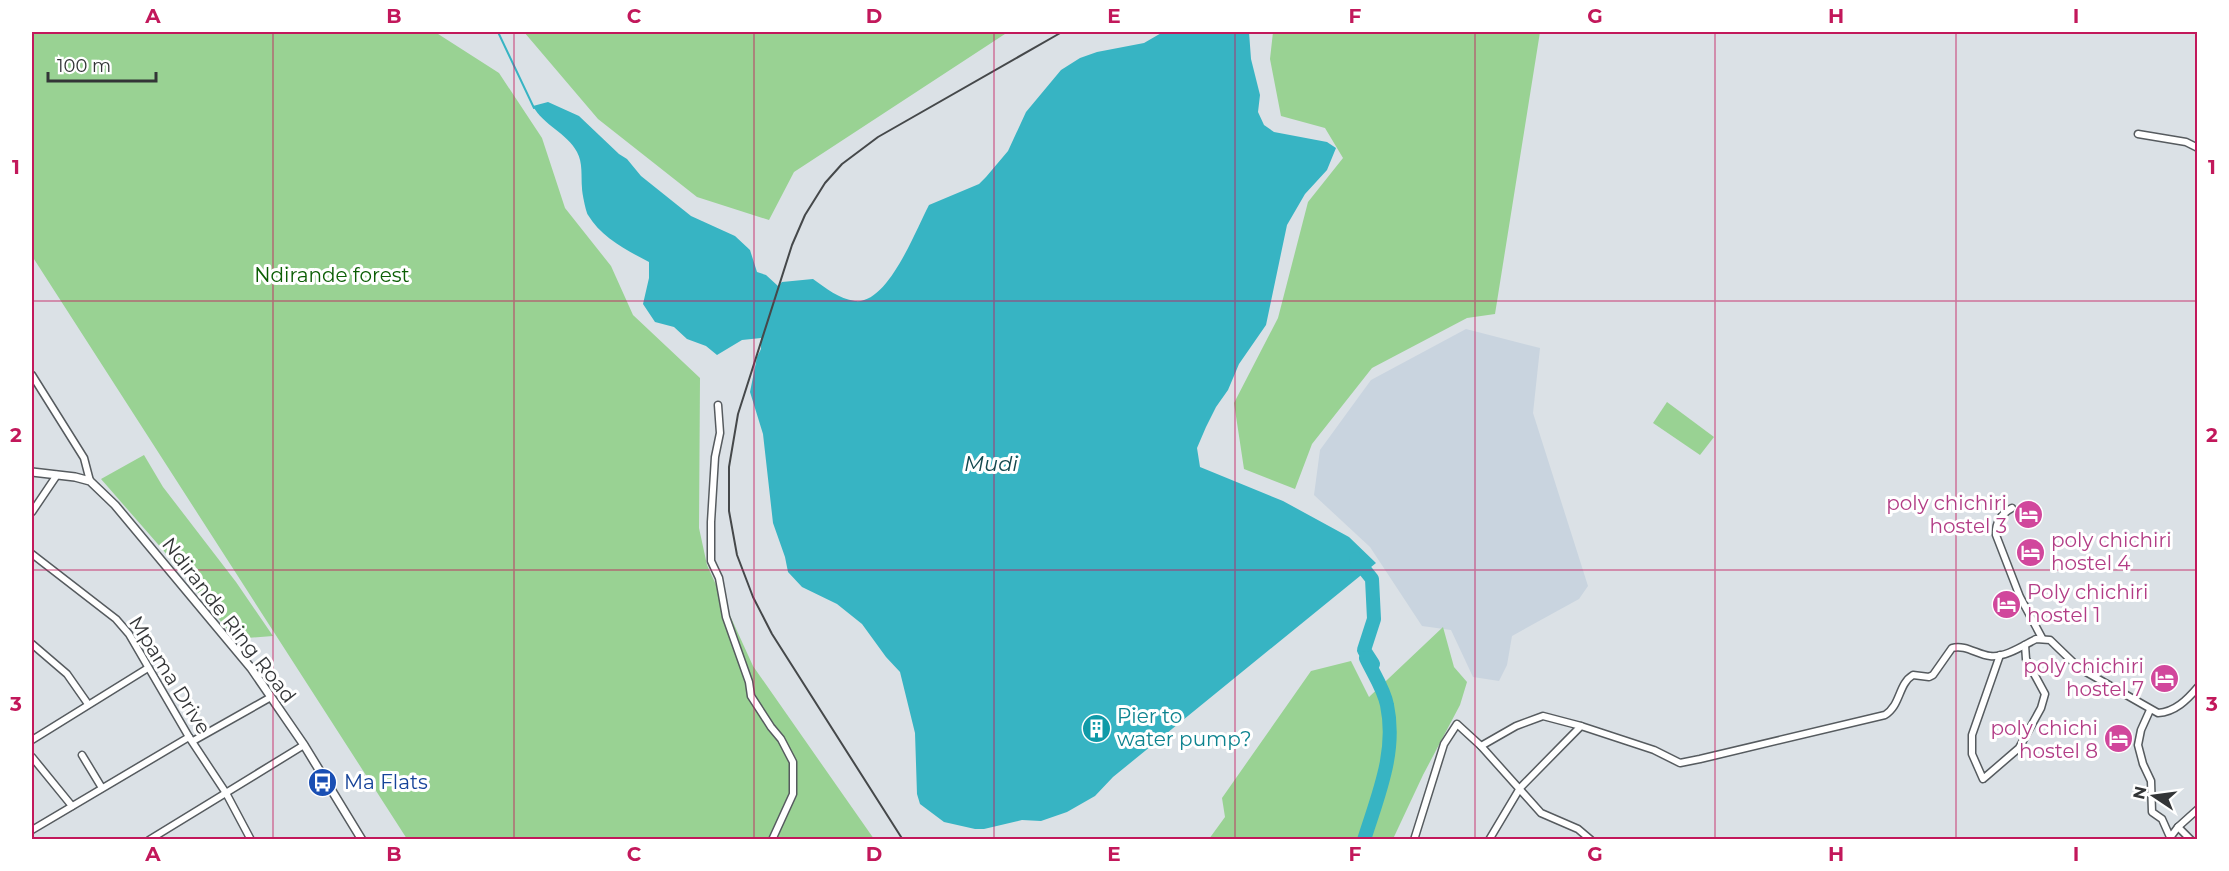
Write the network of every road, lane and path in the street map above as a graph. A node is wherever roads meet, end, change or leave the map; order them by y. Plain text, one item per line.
1 (2138, 134) dead end
2 (2198, 148) edge
3 (32, 375) edge
4 (718, 405) dead end
5 (32, 472) edge
6 (57, 474) junction
7 (90, 481) junction
8 (2012, 508) dead end
9 (32, 513) edge
10 (32, 554) edge
11 (2042, 638) junction
12 (32, 644) edge
13 (2025, 645) junction
14 (2000, 655) junction
15 (148, 668) junction
16 (2198, 687) edge
17 (271, 697) junction
18 (88, 704) junction
19 (2150, 710) junction
20 (1581, 726) junction
21 (191, 739) junction
22 (32, 740) edge
23 (304, 745) junction
24 (1481, 746) junction
25 (82, 755) dead end
26 (32, 757) edge
27 (102, 788) junction
28 (1520, 788) junction
29 (226, 793) junction
30 (72, 806) junction
31 (2198, 809) edge
32 (2178, 827) junction
33 (32, 830) edge
34 (2169, 838) edge
35 (149, 840) edge
36 (251, 840) edge
37 (362, 840) edge
38 (772, 840) edge
39 (1414, 840) edge
40 (1489, 840) edge
41 (1591, 840) edge
42 (2191, 840) edge

1 - 2 street
3 - 7 street
4 - 38 street
5 - 6 street
6 - 7 street
6 - 9 street
7 - 17 street, Ndirande Ring Road
8 - 11 street
10 - 15 street, Mpama Drive
11 - 13 street
11 - 19 street
12 - 18 street
13 - 14 street
13 - 14 street
14 - 20 street
15 - 18 street
15 - 21 street, Mpama Drive
16 - 19 street
17 - 21 street
17 - 23 street, Ndirande Ring Road
18 - 22 street
19 - 34 street
20 - 24 street
20 - 28 street
21 - 27 street
21 - 29 street, Mpama Drive
23 - 29 street
23 - 37 street, Ndirande Ring Road
24 - 28 street
24 - 39 street
25 - 27 street
26 - 30 street
27 - 30 street
28 - 40 street
28 - 41 street
29 - 35 street
29 - 36 street, Mpama Drive
30 - 33 street
31 - 32 street
32 - 34 street
32 - 42 street

